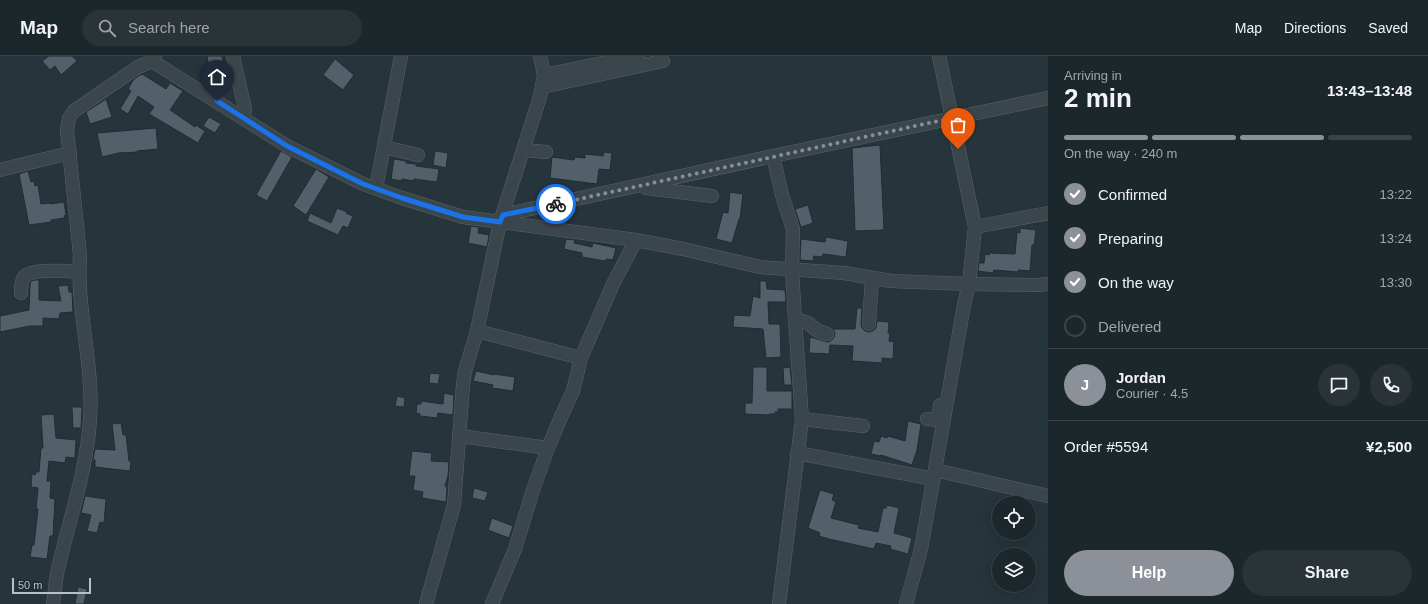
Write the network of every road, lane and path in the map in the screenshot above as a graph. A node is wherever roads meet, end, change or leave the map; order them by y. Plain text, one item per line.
1 (233, 56) edge
2 (401, 56) edge
3 (540, 56) edge
4 (638, 56) edge
5 (939, 56) edge
6 (154, 58) edge
7 (663, 62) dead end
8 (543, 81) junction
9 (1048, 98) edge
10 (243, 117) junction
11 (952, 118) junction
12 (384, 147) junction
13 (524, 150) junction
14 (546, 152) dead end
15 (70, 153) junction
16 (418, 155) dead end
17 (774, 156) junction
18 (0, 170) edge
19 (633, 187) junction
20 (376, 188) junction
21 (712, 196) dead end
22 (1048, 213) edge
23 (502, 219) junction
24 (975, 227) junction
25 (636, 240) junction
26 (792, 270) junction
27 (79, 272) junction
28 (872, 278) junction
29 (966, 284) junction
30 (1048, 284) edge
31 (21, 292) dead end
32 (794, 320) junction
33 (869, 324) dead end
34 (477, 332) junction
35 (827, 334) dead end
36 (581, 358) junction
37 (927, 418) dead end
38 (802, 419) junction
39 (863, 426) dead end
40 (460, 436) junction
41 (548, 448) junction
42 (797, 452) junction
43 (934, 475) junction
44 (1048, 496) edge
45 (53, 604) edge
46 (426, 604) edge
47 (492, 604) edge
48 (779, 604) edge
49 (906, 604) edge

1 - 10 street
2 - 12 street
3 - 8 street
4 - 8 street
5 - 11 street
6 - 10 street
6 - 15 street
7 - 8 street
8 - 13 street
9 - 11 street
10 - 20 street
11 - 17 street
11 - 24 street
12 - 16 street
12 - 20 street
13 - 14 street
13 - 23 street
15 - 18 street
15 - 27 street
17 - 19 street
17 - 26 street
19 - 21 street
19 - 23 street
20 - 23 street
22 - 24 street
23 - 25 street
23 - 34 street
24 - 29 street
25 - 26 street
25 - 36 street
26 - 28 street
26 - 32 street
27 - 31 street
27 - 45 street
28 - 29 street
28 - 33 street
29 - 30 street
29 - 37 street
29 - 43 street
32 - 35 street
32 - 38 street
34 - 36 street
34 - 40 street
36 - 41 street
38 - 39 street
38 - 42 street
40 - 41 street
40 - 46 street
41 - 47 street
42 - 43 street
42 - 48 street
43 - 44 street
43 - 49 street

